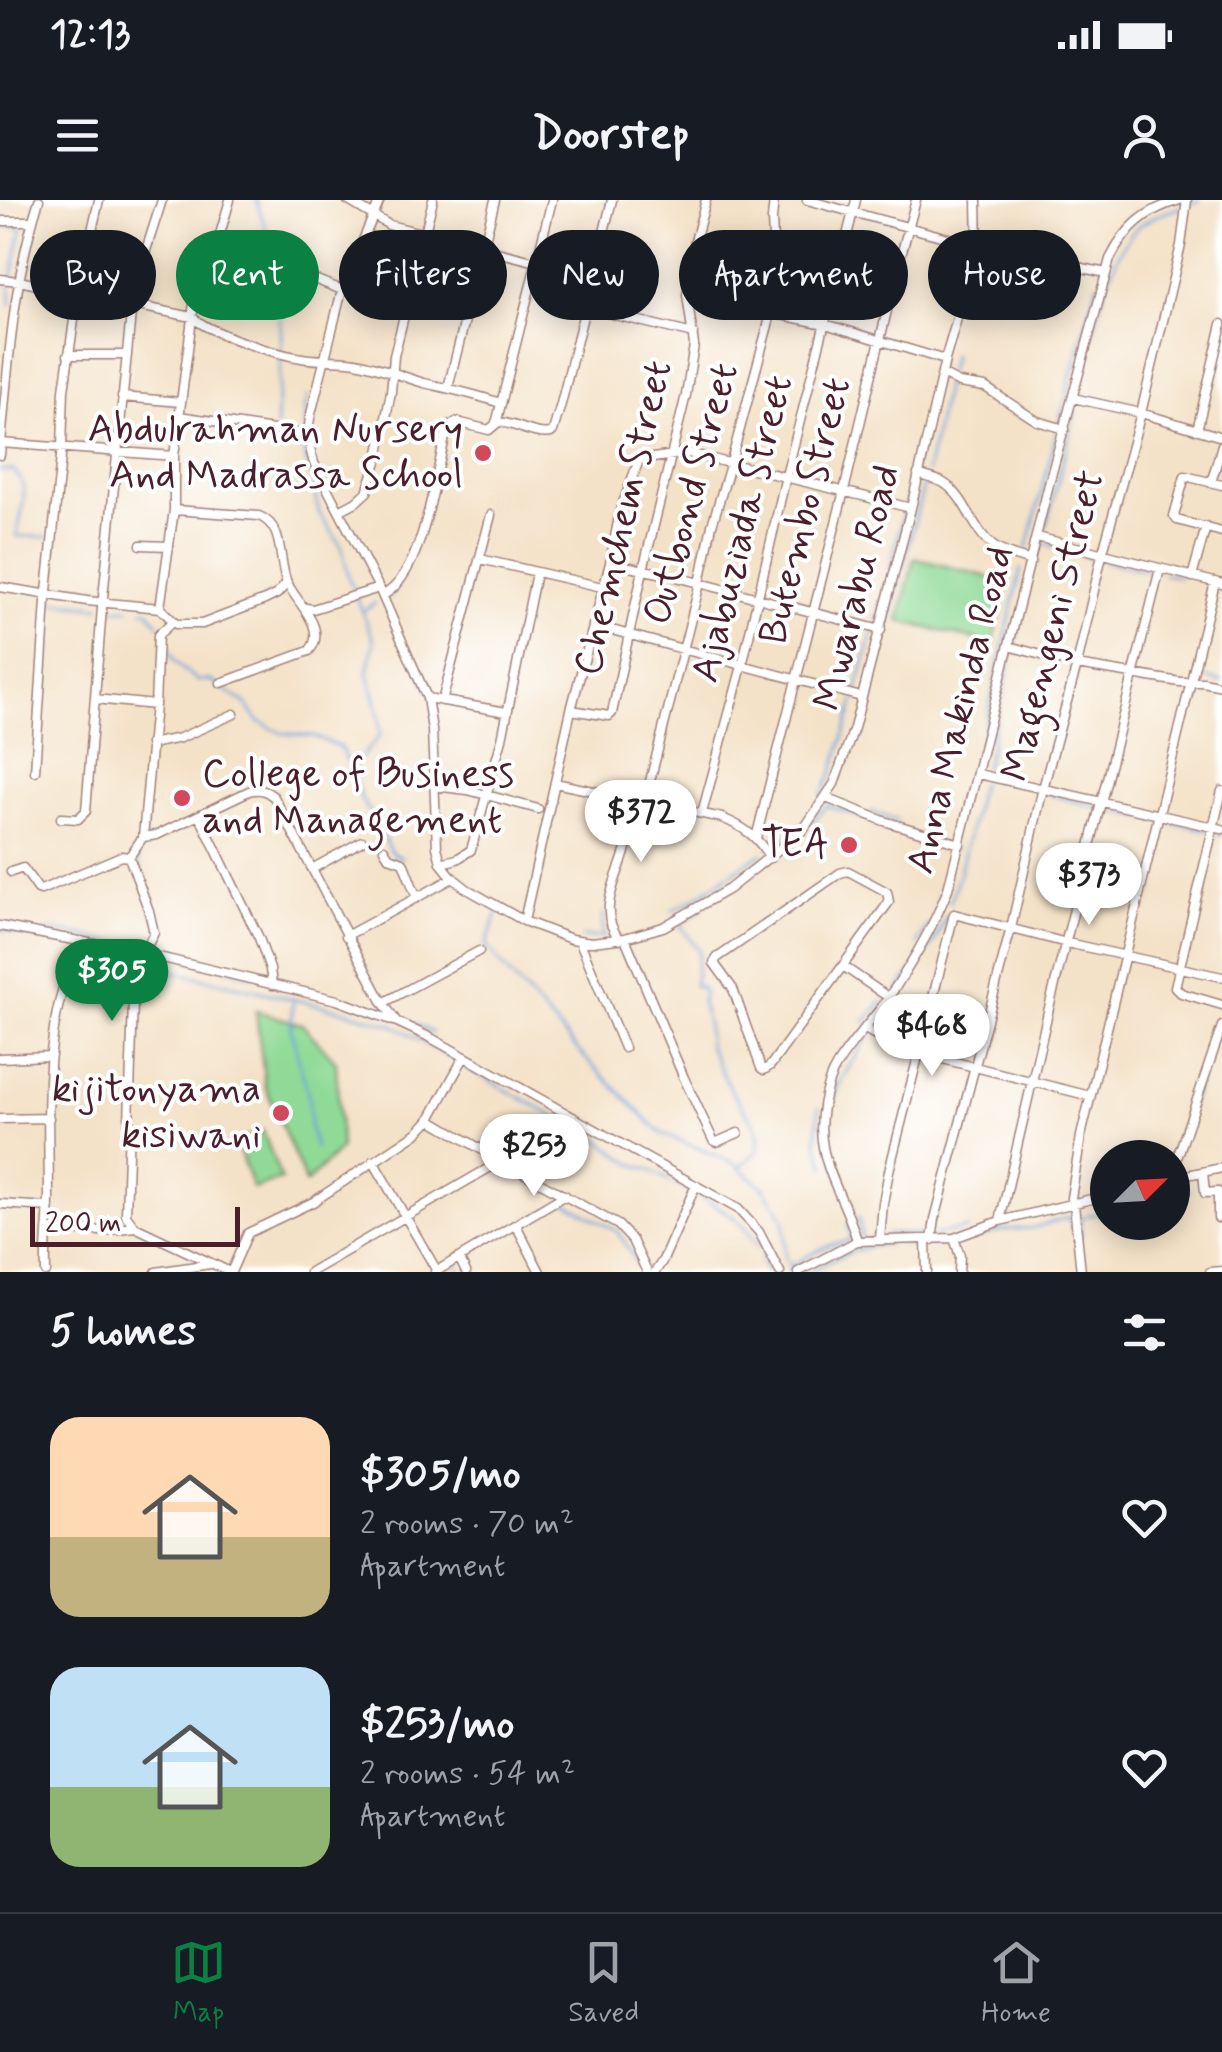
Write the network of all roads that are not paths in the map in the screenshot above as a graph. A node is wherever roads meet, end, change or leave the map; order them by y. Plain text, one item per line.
1 (38, 200) edge
2 (100, 200) edge
3 (162, 200) edge
4 (230, 200) edge
5 (347, 200) edge
6 (380, 200) edge
7 (433, 200) edge
8 (495, 200) edge
9 (552, 200) edge
10 (612, 200) edge
11 (706, 200) edge
12 (774, 200) edge
13 (808, 200) edge
14 (856, 200) edge
15 (916, 200) edge
16 (978, 200) edge
17 (1184, 200) edge
18 (853, 212) junction
19 (373, 215) junction
20 (0, 221) edge
21 (32, 221) junction
22 (910, 227) junction
23 (93, 230) edge
24 (153, 230) edge
25 (221, 230) edge
26 (367, 230) edge
27 (409, 230) edge
28 (426, 230) edge
29 (487, 230) edge
30 (544, 230) edge
31 (604, 230) edge
32 (698, 230) edge
33 (772, 230) edge
34 (978, 230) edge
35 (928, 232) edge
36 (1081, 268) edge
37 (1106, 273) junction
38 (0, 279) edge
39 (19, 280) junction
40 (30, 282) edge
41 (527, 294) edge
42 (339, 302) edge
43 (74, 320) edge
44 (130, 320) edge
45 (192, 320) edge
46 (196, 320) edge
47 (403, 320) edge
48 (465, 320) edge
49 (583, 320) edge
50 (636, 320) edge
51 (691, 320) edge
52 (769, 320) edge
53 (803, 320) edge
54 (957, 320) edge
55 (825, 324) junction
56 (1222, 324) edge
57 (694, 334) junction
58 (5, 338) edge
59 (879, 341) junction
60 (68, 355) junction
61 (126, 355) junction
62 (324, 360) junction
63 (945, 360) junction
64 (393, 372) junction
65 (942, 374) junction
66 (448, 388) junction
67 (2, 392) edge
68 (122, 397) junction
69 (1073, 398) junction
70 (181, 402) junction
71 (500, 403) junction
72 (1141, 414) junction
73 (179, 416) junction
74 (496, 422) junction
75 (1064, 429) junction
76 (1197, 430) junction
77 (307, 435) junction
78 (1222, 437) edge
79 (1222, 445) edge
80 (62, 447) junction
81 (0, 449) edge
82 (117, 452) junction
83 (672, 454) junction
84 (174, 456) junction
85 (731, 462) junction
86 (918, 474) junction
87 (786, 476) junction
88 (1211, 482) junction
89 (1222, 485) edge
90 (844, 491) junction
91 (911, 508) junction
92 (174, 510) junction
93 (340, 511) junction
94 (491, 515) dead end
95 (1206, 527) junction
96 (1222, 532) edge
97 (1037, 537) junction
98 (141, 545) dead end
99 (168, 546) junction
100 (1102, 554) junction
101 (480, 559) junction
102 (1031, 561) junction
103 (610, 562) junction
104 (1160, 569) junction
105 (643, 570) junction
106 (536, 573) junction
107 (1192, 577) junction
108 (287, 582) junction
109 (1219, 583) edge
110 (700, 584) junction
111 (0, 587) edge
112 (602, 588) junction
113 (381, 592) junction
114 (47, 595) junction
115 (757, 598) junction
116 (103, 603) junction
117 (160, 608) junction
118 (306, 608) junction
119 (812, 612) junction
120 (172, 622) junction
121 (593, 625) junction
122 (881, 630) junction
123 (630, 633) junction
124 (1009, 646) junction
125 (684, 648) junction
126 (1076, 665) junction
127 (742, 666) junction
128 (1134, 675) junction
129 (795, 681) junction
130 (1190, 683) junction
131 (221, 684) dead end
132 (1222, 686) edge
133 (861, 697) junction
134 (428, 698) junction
135 (95, 699) junction
136 (442, 702) junction
137 (155, 706) junction
138 (572, 710) junction
139 (506, 712) junction
140 (234, 714) dead end
141 (150, 744) junction
142 (35, 771) dead end
143 (978, 774) junction
144 (555, 783) junction
145 (434, 786) junction
146 (1043, 788) junction
147 (1222, 791) edge
148 (487, 794) junction
149 (826, 798) junction
150 (640, 800) junction
151 (1100, 802) junction
152 (538, 809) dead end
153 (702, 813) junction
154 (1157, 814) junction
155 (198, 816) junction
156 (61, 818) dead end
157 (1218, 828) edge
158 (143, 838) junction
159 (756, 838) junction
160 (362, 840) dead end
161 (960, 844) junction
162 (384, 849) dead end
163 (129, 856) junction
164 (770, 858) junction
165 (442, 863) junction
166 (312, 869) junction
167 (11, 872) dead end
168 (453, 878) junction
169 (417, 898) junction
170 (942, 905) junction
171 (954, 914) junction
172 (524, 921) junction
173 (0, 926) edge
174 (1011, 928) junction
175 (346, 936) junction
176 (623, 939) junction
177 (82, 940) junction
178 (580, 942) junction
179 (1067, 943) junction
180 (479, 951) dead end
181 (142, 954) junction
182 (1124, 954) junction
183 (843, 966) junction
184 (1180, 966) junction
185 (1222, 976) edge
186 (272, 984) junction
187 (888, 998) junction
188 (383, 1002) junction
189 (1222, 1005) edge
190 (397, 1022) junction
191 (1222, 1026) edge
192 (865, 1028) junction
193 (624, 1048) dead end
194 (919, 1053) junction
195 (51, 1056) junction
196 (464, 1057) junction
197 (0, 1058) edge
198 (975, 1067) junction
199 (1032, 1082) junction
200 (1090, 1096) junction
201 (50, 1118) junction
202 (430, 1118) junction
203 (0, 1119) edge
204 (738, 1133) dead end
205 (1184, 1140) edge
206 (373, 1161) junction
207 (501, 1161) junction
208 (1222, 1168) edge
209 (1204, 1172) junction
210 (1190, 1173) edge
211 (696, 1184) junction
212 (564, 1195) junction
213 (1090, 1200) edge
214 (0, 1204) edge
215 (1074, 1204) junction
216 (48, 1207) junction
217 (404, 1216) junction
218 (1218, 1218) dead end
219 (1000, 1221) junction
220 (516, 1225) junction
221 (135, 1227) junction
222 (47, 1230) junction
223 (856, 1238) junction
224 (954, 1238) junction
225 (880, 1239) junction
226 (929, 1240) junction
227 (459, 1258) junction
228 (210, 1264) junction
229 (436, 1271) edge
230 (46, 1272) edge
231 (156, 1272) edge
232 (231, 1272) edge
233 (310, 1272) edge
234 (466, 1272) edge
235 (540, 1272) edge
236 (647, 1272) edge
237 (654, 1272) edge
238 (780, 1272) edge
239 (798, 1272) edge
240 (927, 1272) edge
241 (959, 1272) edge
242 (1081, 1272) edge
243 (1210, 1272) edge
244 (1222, 1272) edge

1 - 21 street
2 - 23 street
3 - 24 street
4 - 25 street
5 - 19 street
6 - 19 street
7 - 28 street
8 - 29 street
9 - 30 street
10 - 31 street
11 - 32 street
12 - 33 street, Outbond Street
13 - 18 street
14 - 18 street, Ajabuziada Street
15 - 22 street, Butembo Street
16 - 34 street, Mwarabu Road
17 - 37 street, Anna Makinda Road
17 - 72 street, Magengeni Street
18 - 22 street
18 - 55 street, Ajabuziada Street
19 - 26 street
19 - 27 street
20 - 21 street
21 - 39 street
22 - 35 street
22 - 59 street, Butembo Street
36 - 37 street
37 - 69 street, Anna Makinda Road
38 - 39 street
39 - 40 street
39 - 58 street
41 - 71 street
42 - 62 street
43 - 60 street
44 - 61 street
45 - 70 street
46 - 62 street
47 - 64 street
48 - 66 street
49 - 74 street
50 - 57 street
51 - 57 street, Chemchem Street
52 - 85 street, Outbond Street
53 - 55 street
54 - 63 street, Mwarabu Road
55 - 59 street
55 - 87 street, Ajabuziada Street
56 - 76 street
57 - 83 street, Chemchem Street
58 - 67 street
59 - 63 street
59 - 90 street, Butembo Street
60 - 61 street
60 - 80 street
61 - 68 street
62 - 64 street
62 - 77 street
63 - 65 street, Mwarabu Road
64 - 66 street
64 - 93 street
65 - 75 street
65 - 86 street, Mwarabu Road
66 - 71 street
67 - 81 street
68 - 70 street
68 - 82 street
69 - 72 street
69 - 75 street, Anna Makinda Road
70 - 73 street
71 - 74 street
72 - 76 street
72 - 100 street, Magengeni Street
73 - 77 street
73 - 84 street
74 - 113 street
75 - 97 street, Anna Makinda Road
76 - 78 street
77 - 93 street
79 - 88 street
80 - 81 street
80 - 82 street
80 - 114 street
82 - 84 street
82 - 116 street
83 - 85 street
83 - 103 street
83 - 105 street, Chemchem Street
84 - 92 street
85 - 87 street
85 - 110 street, Outbond Street
86 - 91 street, Mwarabu Road
86 - 102 street
87 - 90 street
87 - 115 street, Ajabuziada Street
88 - 89 street
88 - 95 street
90 - 91 street
90 - 119 street, Butembo Street
91 - 122 street, Mwarabu Road
92 - 99 street
92 - 108 street
93 - 113 street
94 - 101 street
95 - 96 street
95 - 107 street
97 - 100 street
97 - 102 street, Anna Makinda Road
98 - 99 street
99 - 117 street
100 - 104 street
100 - 126 street, Magengeni Street
101 - 106 street
101 - 136 street
102 - 124 street, Anna Makinda Road
103 - 105 street
103 - 112 street
104 - 107 street
104 - 128 street
105 - 110 street
105 - 123 street, Chemchem Street
106 - 112 street
106 - 139 street
107 - 109 street
108 - 118 street
108 - 120 street
109 - 130 street
110 - 115 street
110 - 125 street, Outbond Street
111 - 114 street
112 - 121 street
113 - 118 street
113 - 134 street
114 - 116 street
114 - 142 street
115 - 119 street
115 - 127 street, Ajabuziada Street
116 - 117 street
116 - 135 street
117 - 120 street
118 - 131 street
119 - 122 street
119 - 129 street, Butembo Street
120 - 137 street
121 - 123 street
121 - 138 street
122 - 133 street, Mwarabu Road
123 - 125 street
123 - 138 street, Chemchem Street
124 - 126 street
124 - 143 street, Anna Makinda Road
125 - 127 street
125 - 150 street, Outbond Street
126 - 128 street
126 - 146 street, Magengeni Street
127 - 129 street
127 - 153 street, Ajabuziada Street
128 - 130 street
128 - 151 street
129 - 133 street
129 - 159 street, Butembo Street
130 - 132 street
130 - 154 street
133 - 149 street, Mwarabu Road
134 - 136 street
134 - 145 street
135 - 137 street
135 - 156 street
136 - 139 street
137 - 141 street
138 - 144 street
139 - 148 street
140 - 141 street
141 - 158 street
143 - 146 street
143 - 161 street, Anna Makinda Road
144 - 150 street
144 - 172 street
145 - 148 street
145 - 165 street
146 - 151 street
146 - 174 street, Magengeni Street
147 - 157 street
148 - 152 street
148 - 165 street
149 - 161 street
149 - 164 street, Mwarabu Road
150 - 153 street
150 - 176 street, Outbond Street
151 - 154 street
151 - 179 street
153 - 159 street
154 - 157 street
154 - 182 street
155 - 158 street
155 - 166 street
155 - 186 street
157 - 184 street
158 - 163 street
159 - 164 street
160 - 166 street
161 - 170 street, Anna Makinda Road
162 - 169 street
163 - 167 street
163 - 181 street
164 - 176 street, Mwarabu Road
165 - 168 street
166 - 175 street
168 - 169 street
168 - 172 street
169 - 175 street
170 - 171 street
170 - 187 street, Anna Makinda Road
171 - 174 street
171 - 194 street
172 - 178 street
173 - 177 street
174 - 179 street
174 - 198 street, Magengeni Street
175 - 188 street
176 - 178 street, Mwarabu Road
176 - 204 street, Outbond Street
177 - 181 street
177 - 195 street
178 - 193 street
179 - 182 street
179 - 199 street
180 - 188 street
181 - 186 street
181 - 221 street
182 - 184 street
182 - 200 street
183 - 183 street
183 - 187 street
184 - 185 street
184 - 189 street
186 - 190 street
187 - 192 street, Anna Makinda Road
188 - 190 street
190 - 196 street
191 - 205 street
192 - 194 street
192 - 223 street, Anna Makinda Road
194 - 198 street
194 - 225 street
195 - 197 street
195 - 201 street
196 - 202 street
196 - 211 street
198 - 199 street
198 - 226 street, Magengeni Street
199 - 200 street
199 - 219 street
200 - 215 street
201 - 203 street
201 - 216 street
202 - 206 street
202 - 207 street
206 - 217 street
206 - 232 street
207 - 212 street
207 - 217 street
208 - 209 street
209 - 210 street
209 - 218 street
211 - 237 street
211 - 238 street
212 - 220 street
212 - 236 street
213 - 215 street
214 - 216 street
215 - 219 street
215 - 242 street
216 - 222 street
217 - 229 street
217 - 233 street
219 - 224 street
220 - 227 street
220 - 235 street
221 - 222 street
221 - 228 street
222 - 230 street
223 - 225 street
223 - 239 street
224 - 226 street
224 - 241 street
225 - 226 street
226 - 240 street, Magengeni Street
227 - 229 street
227 - 234 street
228 - 231 street
228 - 232 street
243 - 244 street

